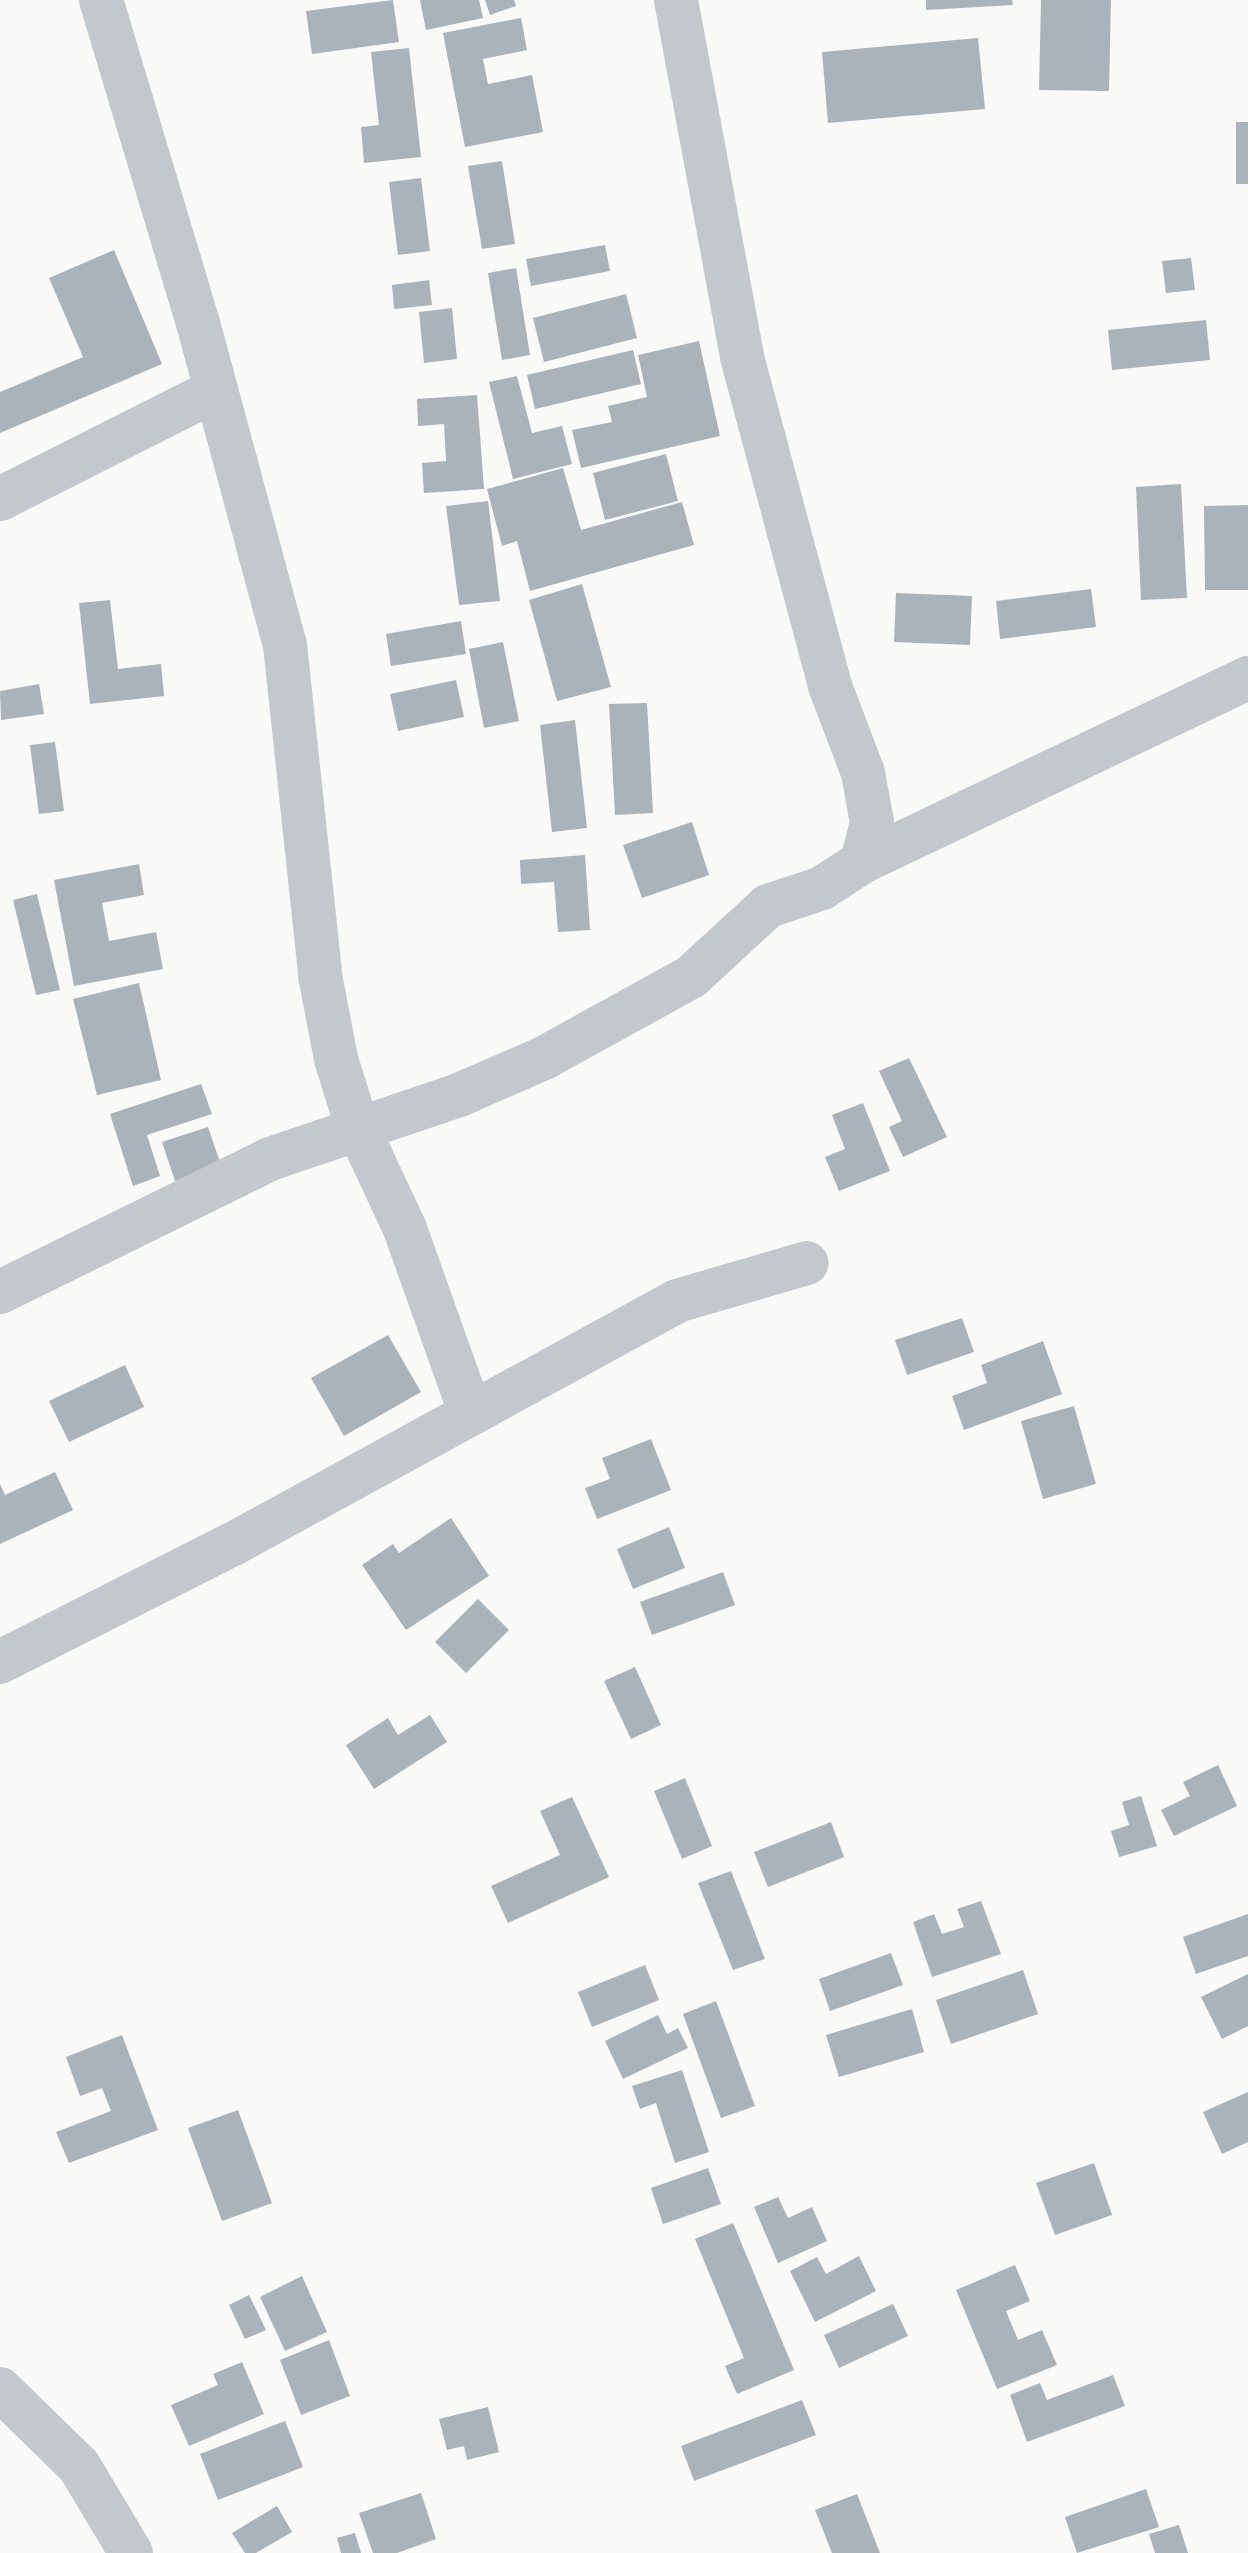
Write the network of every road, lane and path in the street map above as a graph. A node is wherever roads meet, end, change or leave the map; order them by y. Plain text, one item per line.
1 (101, 0) edge
2 (676, 0) edge
3 (216, 390) junction
4 (0, 499) edge
5 (1248, 678) edge
6 (862, 862) junction
7 (357, 1126) junction
8 (807, 1263) dead end
9 (0, 1292) edge
10 (470, 1412) junction
11 (0, 1662) edge
12 (0, 2389) edge
13 (131, 2553) edge

1 - 3 street
2 - 6 street
3 - 4 street
3 - 7 street
5 - 6 street
6 - 7 street
7 - 9 street
7 - 10 street
8 - 10 street
10 - 11 street
12 - 13 street

